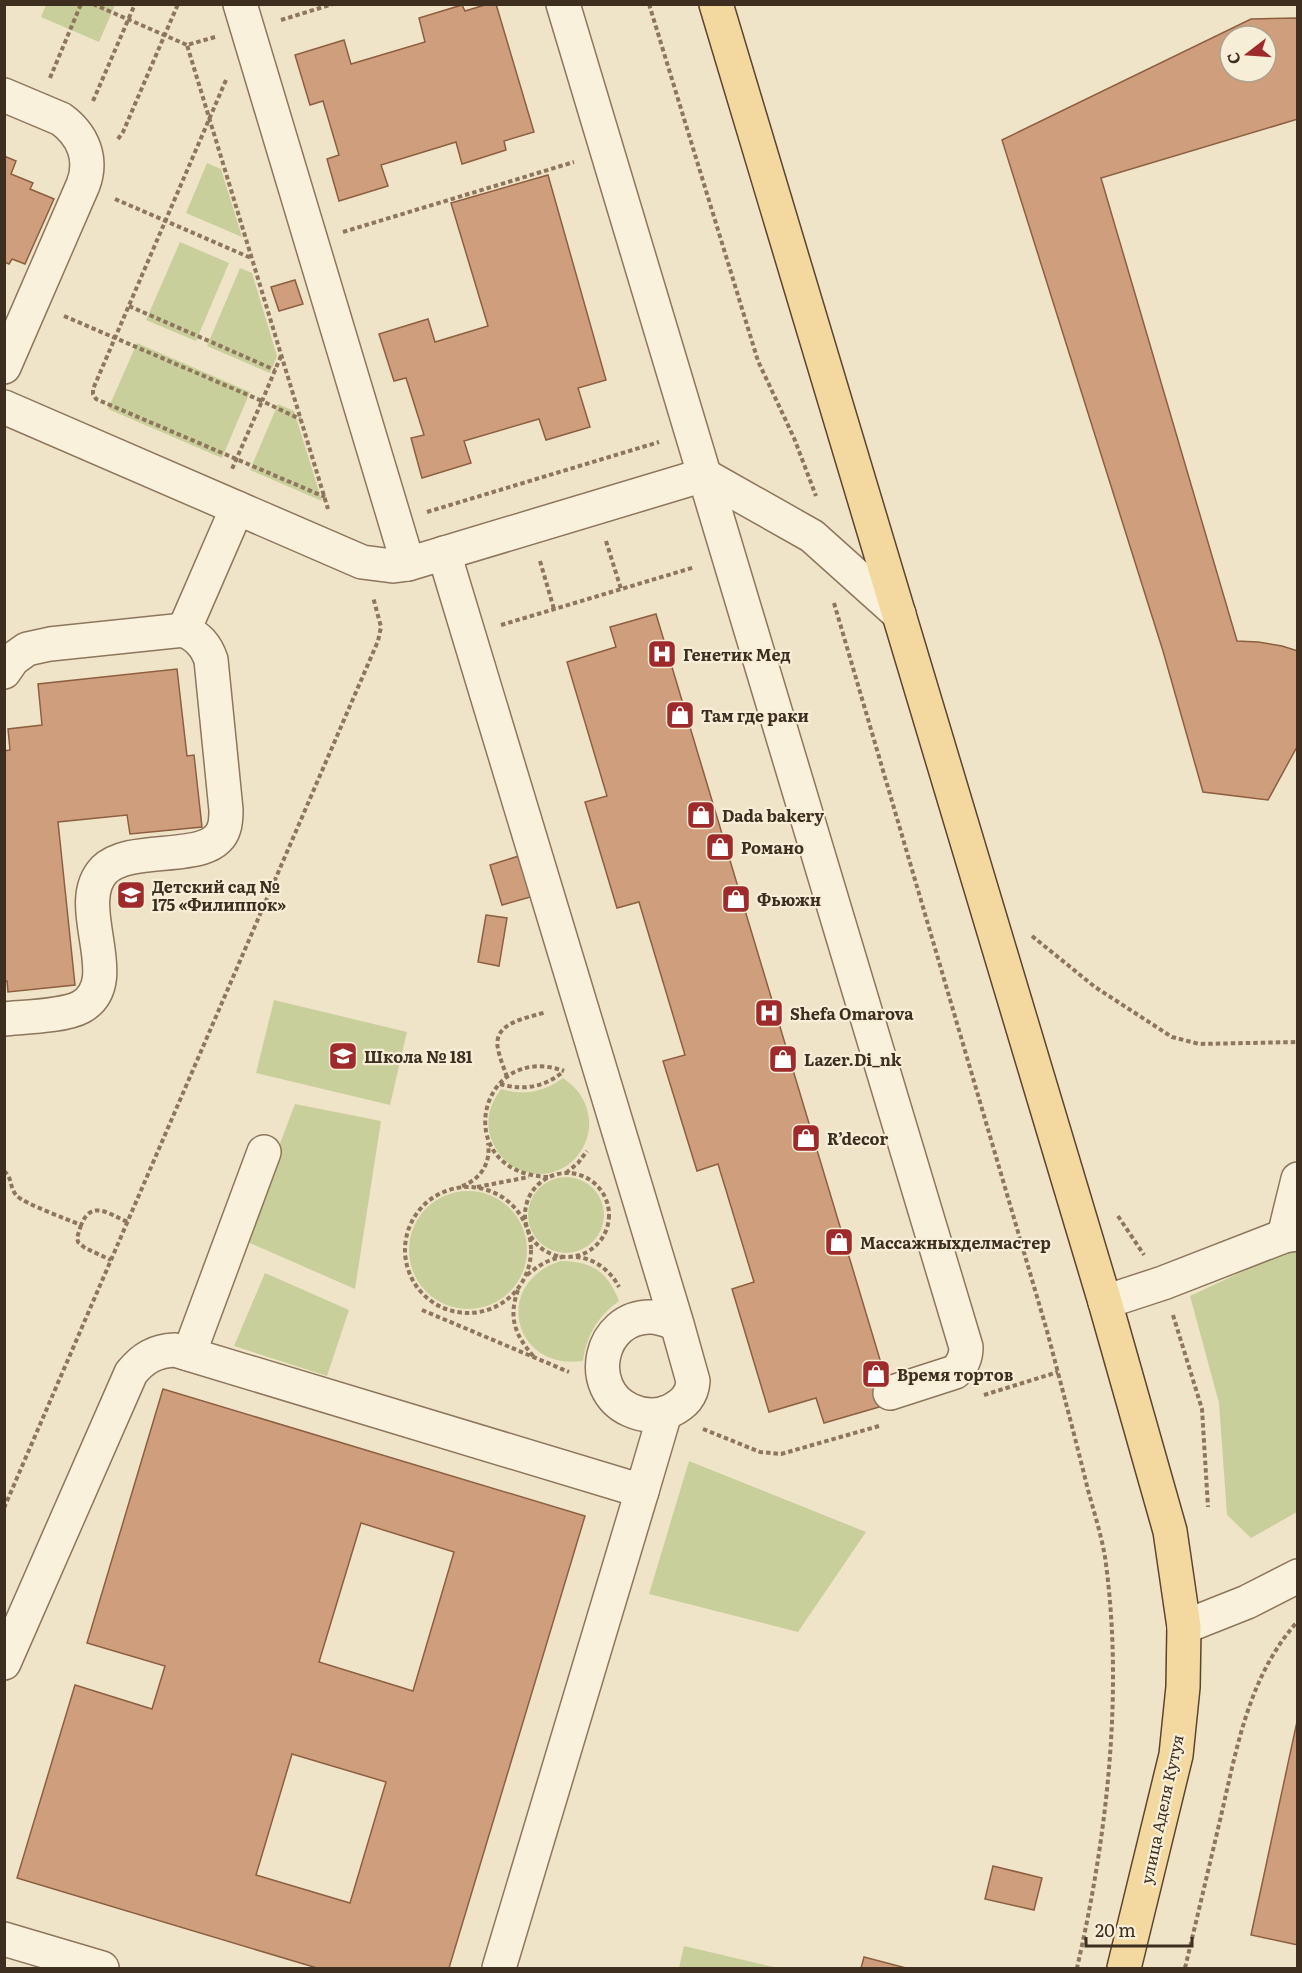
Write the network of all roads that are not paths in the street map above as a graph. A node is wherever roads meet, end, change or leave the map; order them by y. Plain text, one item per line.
1 (563, 4) edge
2 (716, 4) edge
3 (245, 21) edge
4 (4, 95) edge
5 (4, 367) edge
6 (4, 407) edge
7 (704, 475) junction
8 (228, 504) junction
9 (444, 553) junction
10 (408, 564) junction
11 (900, 614) junction
12 (184, 630) junction
13 (4, 672) edge
14 (4, 1019) edge
15 (264, 1152) dead end
16 (1298, 1179) edge
17 (1291, 1235) edge
18 (1105, 1302) junction
19 (677, 1324) junction
20 (189, 1354) junction
21 (890, 1393) dead end
22 (665, 1413) junction
23 (642, 1491) junction
24 (1298, 1576) edge
25 (1184, 1627) junction
26 (4, 1663) edge
27 (4, 1939) edge
28 (102, 1968) edge
29 (499, 1968) edge
30 (1124, 1968) edge

1 - 7 street
2 - 11 main road, улица Аделя Кутуя
3 - 10 street
4 - 5 street
6 - 8 street
7 - 9 street
7 - 11 street
7 - 21 street
8 - 10 street
8 - 12 street
9 - 10 street
9 - 19 street
11 - 18 main road, улица Аделя Кутуя
12 - 13 street
12 - 14 street
15 - 20 street
16 - 17 street
17 - 18 street
18 - 25 main road, улица Аделя Кутуя
19 - 22 street
19 - 22 street
20 - 23 street
20 - 26 street
22 - 23 street
23 - 29 street
24 - 25 street
25 - 30 main road, улица Аделя Кутуя
27 - 28 street

